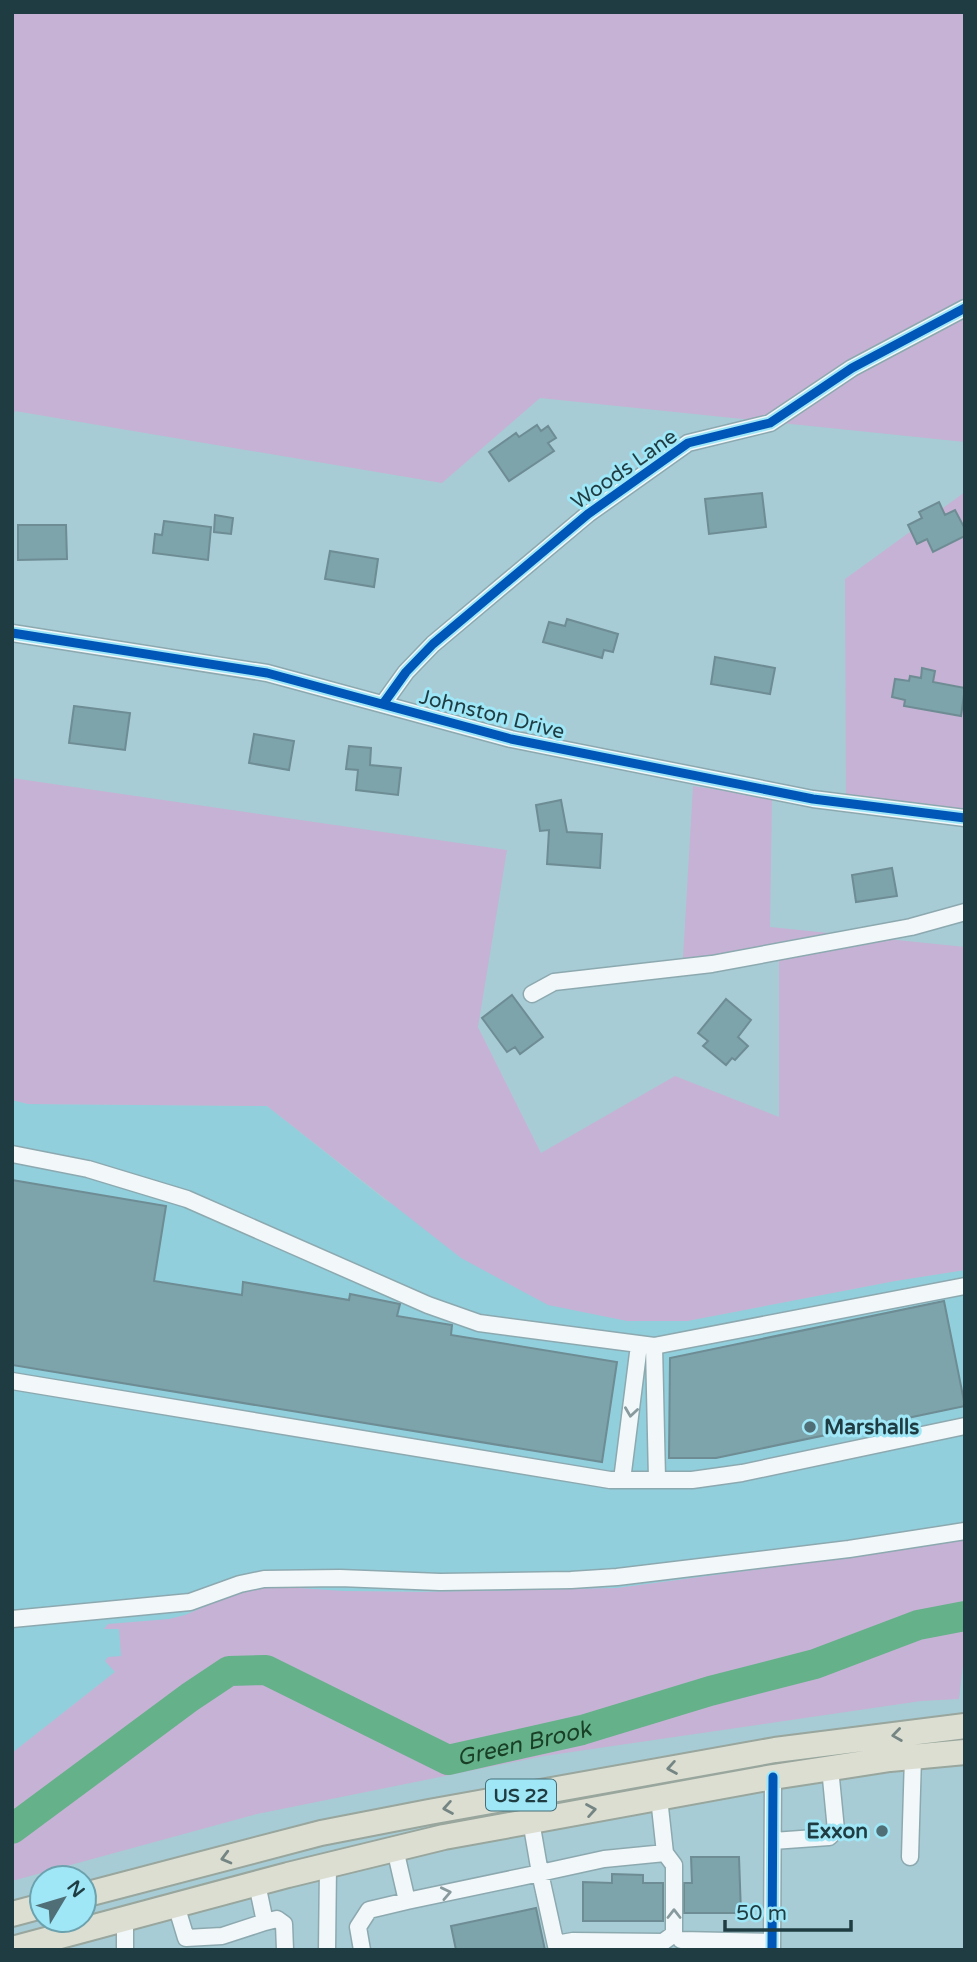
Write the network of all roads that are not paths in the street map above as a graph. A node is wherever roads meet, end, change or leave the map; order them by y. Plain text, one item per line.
1 (965, 308) edge
2 (12, 633) edge
3 (383, 704) junction
4 (965, 818) edge
5 (965, 912) edge
6 (532, 994) dead end
7 (12, 1154) edge
8 (965, 1286) edge
9 (647, 1345) junction
10 (12, 1381) edge
11 (965, 1426) edge
12 (657, 1479) junction
13 (622, 1480) junction
14 (965, 1531) edge
15 (12, 1619) edge
16 (965, 1726) edge
17 (965, 1752) edge
18 (914, 1757) junction
19 (830, 1768) junction
20 (773, 1777) junction
21 (659, 1798) junction
22 (531, 1821) junction
23 (773, 1841) junction
24 (395, 1849) junction
25 (665, 1853) junction
26 (910, 1857) dead end
27 (328, 1866) junction
28 (540, 1873) junction
29 (257, 1884) junction
30 (98, 1891) edge
31 (407, 1901) junction
32 (176, 1905) junction
33 (125, 1919) junction
34 (265, 1922) junction
35 (681, 1940) dead end
36 (182, 1944) edge
37 (44, 1945) edge
38 (772, 1946) edge
39 (556, 1947) edge
40 (12, 1950) edge
41 (125, 1950) edge
42 (285, 1950) edge
43 (327, 1950) edge
44 (362, 1950) edge

1 - 3 street, Woods Lane
2 - 3 street, Johnston Drive
3 - 4 street, Johnston Drive
5 - 6 street
7 - 9 street
8 - 9 street
9 - 12 street
9 -> 13 street
10 - 13 street
11 - 12 street
12 - 13 street
14 - 15 street
16 -> 30 highway, US 22
17 - 18 highway, US 22
18 - 19 highway, US 22
18 - 26 street
19 - 20 highway, US 22
19 - 23 street
20 - 21 highway, US 22
20 - 23 street
22 -> 21 highway, US 22
21 - 25 street
22 - 24 highway, US 22
22 - 28 street
23 - 38 street
24 - 27 highway, US 22
24 - 31 street
25 - 28 street
39 -> 25 street
27 - 29 highway, US 22
27 - 43 street
31 -> 28 street
28 - 39 street
29 - 32 highway, US 22
29 - 34 street
31 - 44 street
32 - 33 highway, US 22
32 - 36 street
33 - 37 highway, US 22
33 - 41 street
34 - 36 street
34 - 42 street
35 - 38 street
37 - 40 highway, US 22

